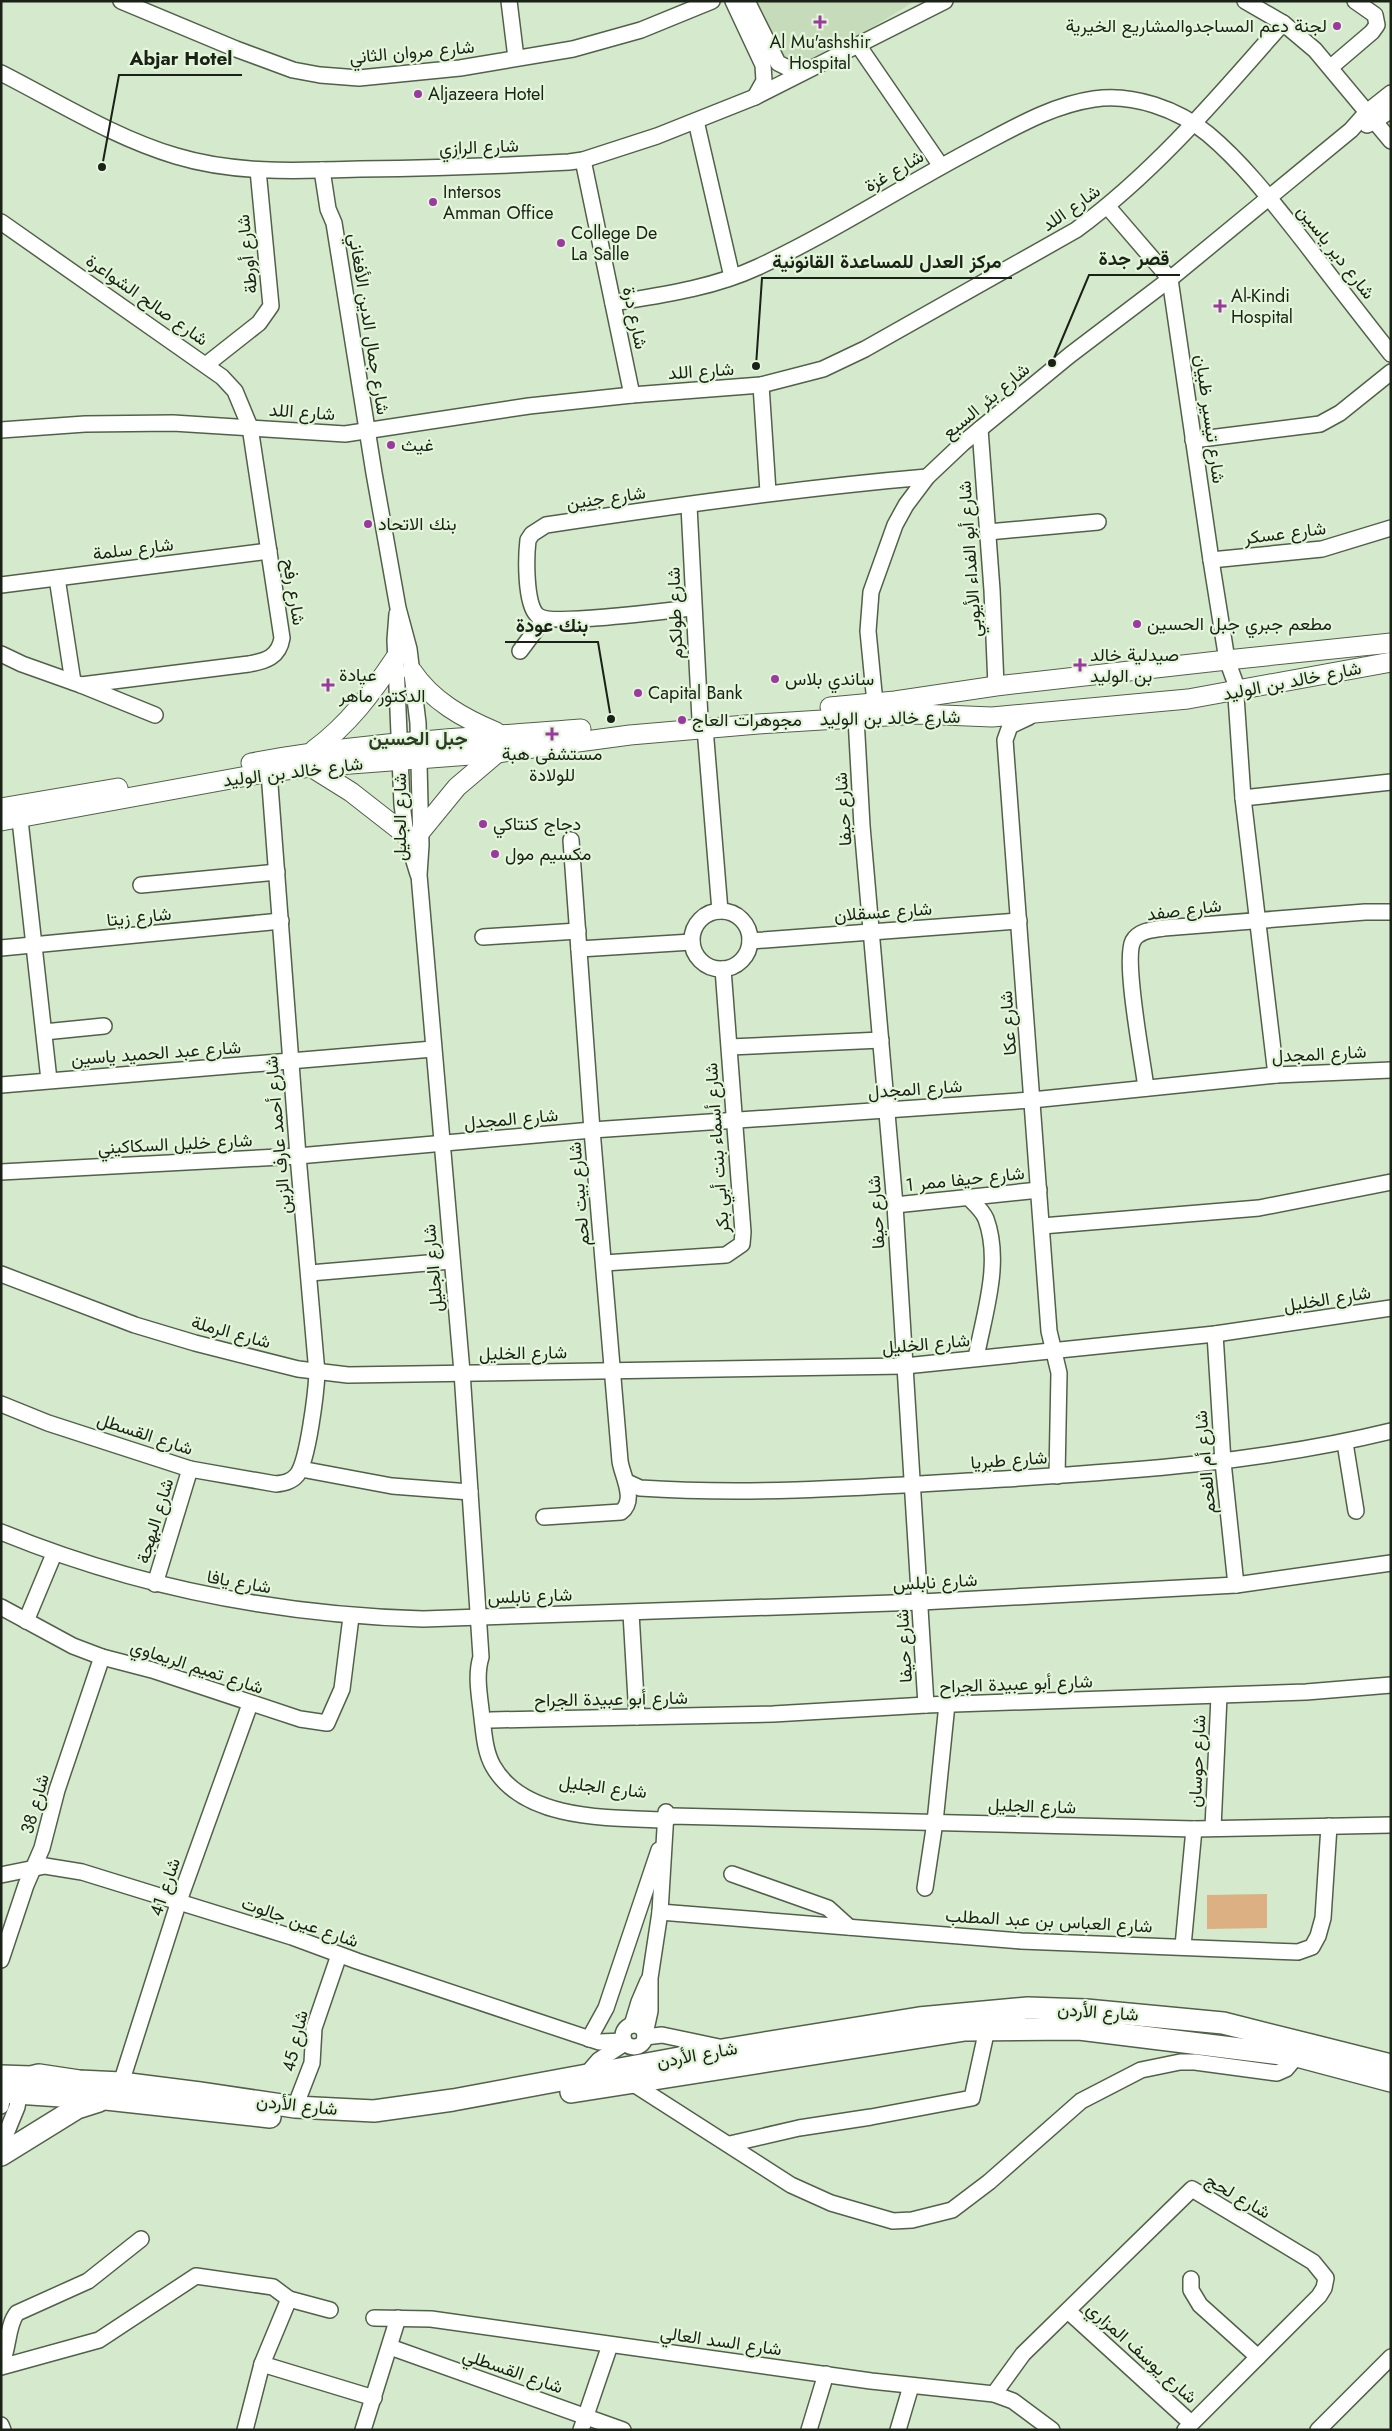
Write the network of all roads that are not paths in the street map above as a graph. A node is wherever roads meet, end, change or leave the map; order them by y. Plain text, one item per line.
1 (121, 1) edge
2 (509, 1) edge
3 (712, 1) edge
4 (733, 1) edge
5 (747, 1) edge
6 (945, 1) edge
7 (1245, 1) edge
8 (1355, 1) edge
9 (1283, 23) junction
10 (858, 45) junction
11 (516, 58) junction
12 (1331, 67) junction
13 (804, 71) junction
14 (1, 73) edge
15 (1391, 93) edge
16 (755, 97) junction
17 (1391, 110) edge
18 (1371, 116) junction
19 (696, 121) junction
20 (1194, 124) junction
21 (1391, 141) edge
22 (583, 160) junction
23 (941, 166) junction
24 (258, 170) junction
25 (328, 170) junction
26 (1269, 197) junction
27 (1108, 207) junction
28 (1, 222) edge
29 (732, 277) junction
30 (1170, 279) junction
31 (613, 303) junction
32 (1391, 354) edge
33 (207, 364) junction
34 (1391, 372) edge
35 (761, 386) junction
36 (632, 395) junction
37 (250, 427) junction
38 (980, 429) junction
39 (1, 430) edge
40 (368, 431) junction
41 (1193, 440) junction
42 (928, 477) junction
43 (768, 492) junction
44 (689, 506) junction
45 (1098, 522) dead end
46 (1391, 528) edge
47 (988, 532) junction
48 (269, 551) junction
49 (1211, 560) junction
50 (57, 578) junction
51 (1, 585) edge
52 (398, 608) junction
53 (693, 608) junction
54 (544, 619) junction
55 (1391, 644) edge
56 (520, 651) dead end
57 (1, 654) edge
58 (396, 657) junction
59 (1252, 658) junction
60 (1228, 660) junction
61 (1391, 662) edge
62 (412, 671) junction
63 (77, 683) junction
64 (996, 686) junction
65 (1257, 686) junction
66 (1234, 692) junction
67 (876, 703) junction
68 (1040, 712) junction
69 (155, 715) dead end
70 (992, 717) junction
71 (856, 718) junction
72 (702, 724) junction
73 (499, 734) junction
74 (409, 741) junction
75 (497, 753) junction
76 (312, 759) junction
77 (410, 760) junction
78 (269, 772) junction
79 (1391, 782) edge
80 (1243, 798) junction
81 (1, 808) edge
82 (10, 820) edge
83 (413, 833) junction
84 (571, 840) dead end
85 (277, 872) junction
86 (141, 885) dead end
87 (720, 911) junction
88 (1391, 912) edge
89 (1019, 920) junction
90 (1257, 920) junction
91 (281, 921) junction
92 (578, 930) junction
93 (872, 931) junction
94 (483, 937) dead end
95 (750, 941) junction
96 (692, 942) junction
97 (35, 945) junction
98 (1, 948) edge
99 (579, 949) junction
100 (723, 969) junction
101 (104, 1026) dead end
102 (44, 1032) junction
103 (881, 1040) junction
104 (730, 1047) junction
105 (433, 1049) junction
106 (291, 1062) junction
107 (1391, 1070) edge
108 (1276, 1075) junction
109 (49, 1080) junction
110 (1, 1085) edge
111 (1146, 1088) junction
112 (1032, 1100) junction
113 (887, 1109) junction
114 (736, 1120) junction
115 (592, 1130) junction
116 (442, 1144) junction
117 (298, 1156) junction
118 (1, 1172) edge
119 (1391, 1182) edge
120 (1039, 1190) junction
121 (969, 1198) junction
122 (895, 1205) junction
123 (1042, 1226) junction
124 (451, 1261) junction
125 (604, 1263) junction
126 (310, 1273) junction
127 (1, 1274) edge
128 (1391, 1308) edge
129 (1215, 1334) junction
130 (1053, 1350) junction
131 (976, 1358) junction
132 (904, 1366) junction
133 (613, 1369) junction
134 (462, 1372) junction
135 (318, 1373) junction
136 (1, 1404) edge
137 (1391, 1431) edge
138 (1345, 1443) junction
139 (1223, 1462) junction
140 (190, 1469) junction
141 (301, 1469) junction
142 (1058, 1476) junction
143 (627, 1482) junction
144 (912, 1485) junction
145 (470, 1492) junction
146 (1356, 1511) dead end
147 (544, 1517) dead end
148 (1, 1532) edge
149 (54, 1554) junction
150 (1391, 1563) edge
151 (155, 1584) junction
152 (1236, 1585) junction
153 (921, 1602) junction
154 (1, 1608) edge
155 (631, 1613) junction
156 (479, 1616) junction
157 (350, 1617) junction
158 (26, 1621) junction
159 (102, 1657) junction
160 (481, 1657) junction
161 (1391, 1685) edge
162 (1219, 1696) junction
163 (250, 1704) junction
164 (946, 1704) junction
165 (926, 1705) junction
166 (637, 1718) junction
167 (491, 1720) junction
168 (667, 1820) junction
169 (935, 1822) junction
170 (1391, 1825) edge
171 (1329, 1826) junction
172 (1213, 1828) junction
173 (1194, 1829) junction
174 (34, 1867) junction
175 (732, 1874) dead end
176 (1, 1875) edge
177 (925, 1888) dead end
178 (179, 1901) junction
179 (660, 1912) junction
180 (849, 1927) junction
181 (1183, 1946) junction
182 (338, 1955) junction
183 (1, 1960) edge
184 (1096, 2021) junction
185 (988, 2029) junction
186 (632, 2035) junction
187 (588, 2036) junction
188 (728, 2049) junction
189 (1297, 2056) junction
190 (1391, 2065) edge
191 (586, 2075) junction
192 (1391, 2082) edge
193 (121, 2083) junction
194 (632, 2083) junction
195 (8, 2088) edge
196 (106, 2099) junction
197 (296, 2108) junction
198 (730, 2144) junction
199 (1, 2146) edge
200 (1, 2154) edge
201 (141, 2239) dead end
202 (1191, 2279) dead end
203 (289, 2299) junction
204 (330, 2310) dead end
205 (1068, 2311) junction
206 (374, 2318) dead end
207 (398, 2318) junction
208 (610, 2345) junction
209 (390, 2347) junction
210 (1391, 2356) edge
211 (1258, 2357) junction
212 (262, 2364) junction
213 (1, 2366) edge
214 (826, 2374) junction
215 (911, 2386) junction
216 (994, 2394) junction
217 (374, 2398) junction
218 (583, 2423) edge
219 (1, 2425) edge
220 (1188, 2426) edge
221 (369, 2428) edge
222 (3, 2430) edge
223 (245, 2430) edge
224 (623, 2430) edge
225 (809, 2430) edge
226 (898, 2430) edge
227 (1052, 2430) edge
228 (1318, 2430) edge

1 - 11 street, شارع مروان الثاني
2 - 11 street
3 - 11 street, شارع مروان الثاني
4 - 16 street
5 - 13 street
6 - 10 street, شارع الرازي
7 - 9 street
8 - 12 street
9 - 12 street
9 - 20 street, شارع اللد
10 - 13 street, شارع الرازي
10 - 23 street
12 - 18 street
13 - 16 street, شارع الرازي
14 - 24 street, شارع الرازي
15 - 18 street, شارع بئر السبع
16 - 19 street, شارع الرازي
17 - 18 street, شارع بئر السبع
18 - 21 street
18 - 26 street, شارع بئر السبع
19 - 22 street, شارع الرازي
19 - 29 street
20 - 23 street, شارع غزة
20 - 26 street, شارع غزة
20 - 27 street, شارع اللد
22 - 25 street, شارع الرازي
22 - 31 street, شارع درة
23 - 29 street, شارع غزة
24 - 25 street, شارع الرازي
24 - 33 street, شارع أورطة
25 - 40 street, شارع جمال الدين الأفغاني
26 - 30 street, شارع بئر السبع
26 - 32 street, شارع دير ياسين
27 - 30 street
27 - 35 street, شارع اللد
28 - 33 street, شارع صالح الشواعرة
29 - 31 street, شارع غزة
30 - 38 street, شارع بئر السبع
30 - 41 street, شارع تيسير ظبيان
31 - 36 street, شارع درة
33 - 37 street, شارع صالح الشواعرة
34 - 41 street
35 - 36 street, شارع اللد
35 - 43 street
36 - 40 street, شارع اللد
37 - 39 street, شارع اللد
37 - 40 street, شارع اللد
37 - 48 street, شارع رفح
38 - 42 street, شارع بئر السبع
38 - 47 street, شارع أبو الفداء الأيوبي
40 - 52 street, شارع جمال الدين الأفغاني
41 - 49 street, شارع تيسير ظبيان
42 - 43 street, شارع جنين
42 - 67 street, شارع بئر السبع
43 - 44 street, شارع جنين
44 - 53 street, شارع طولكرم
44 - 54 street, شارع جنين
45 - 47 street
46 - 49 street, شارع عسكر
47 - 64 street, شارع أبو الفداء الأيوبي
48 - 50 street, شارع سلمة
48 - 63 street, شارع رفح
49 - 60 street, شارع تيسير ظبيان
50 - 51 street, شارع سلمة
50 - 63 street
52 - 58 street, شارع جمال الدين الأفغاني
52 - 62 street, شارع جمال الدين الأفغاني
53 - 54 street
53 - 72 street, شارع طولكرم
54 - 56 street
55 - 59 main road, شارع خالد بن الوليد
57 - 63 street
58 - 74 street, شارع جمال الدين الأفغاني
58 - 76 main road
59 - 60 main road, شارع خالد بن الوليد
59 - 65 main road
60 - 64 main road, شارع خالد بن الوليد
60 - 66 street, شارع تيسير ظبيان
61 - 65 main road, شارع خالد بن الوليد
62 - 73 main road
62 - 74 street, شارع جمال الدين الأفغاني
63 - 69 street
64 - 67 main road, شارع خالد بن الوليد
64 - 70 main road
65 - 66 main road, شارع خالد بن الوليد
66 - 68 main road, شارع خالد بن الوليد
66 - 80 street, شارع تيسير ظبيان
67 - 72 main road, شارع خالد بن الوليد
68 - 70 main road, شارع خالد بن الوليد
68 - 89 street, شارع عكا
70 - 71 main road, شارع خالد بن الوليد
71 - 72 main road, شارع خالد بن الوليد
71 - 93 street, شارع حيفا
72 - 73 main road, شارع خالد بن الوليد
72 - 75 main road, شارع خالد بن الوليد
72 - 87 street
73 - 74 main road, شارع خالد بن الوليد
74 - 76 main road, شارع خالد بن الوليد
74 - 77 street, شارع جمال الدين الأفغاني
75 - 77 main road, شارع خالد بن الوليد
75 - 83 main road
76 - 77 main road, شارع خالد بن الوليد
76 - 78 main road, شارع خالد بن الوليد
76 - 81 main road, شارع خالد بن الوليد
76 - 83 main road
77 - 83 street, شارع الجليل
78 - 82 main road, شارع خالد بن الوليد
78 - 85 street, شارع أحمد عارف الزين
79 - 80 street
80 - 90 street, شارع تيسير ظبيان
82 - 97 street
83 - 105 street, شارع الجليل
84 - 92 street, شارع بيت لحم
85 - 86 street
85 - 91 street, شارع أحمد عارف الزين
87 - 95 street
87 - 96 street
88 - 90 street, شارع صفد
89 - 93 street, شارع عسقلان
89 - 112 street, شارع عكا
90 - 108 street, شارع تيسير ظبيان
90 - 111 street, شارع صفد
91 - 97 street, شارع زيتا
91 - 106 street, شارع أحمد عارف الزين
92 - 94 street
92 - 99 street, شارع بيت لحم
93 - 95 street, شارع عسقلان
93 - 103 street, شارع حيفا
95 - 100 street
96 - 99 street
96 - 100 street
97 - 98 street, شارع زيتا
97 - 102 street
99 - 115 street, شارع بيت لحم
100 - 104 street, شارع أسماء بنت أبي بكر
101 - 102 street
102 - 109 street
103 - 104 street
103 - 113 street, شارع حيفا
104 - 114 street, شارع أسماء بنت أبي بكر
105 - 106 street, شارع عبد الحميد ياسين
105 - 116 street, شارع الجليل
106 - 109 street, شارع عبد الحميد ياسين
106 - 117 street, شارع أحمد عارف الزين
107 - 108 street, شارع المجدل
108 - 111 street, شارع المجدل
109 - 110 street, شارع عبد الحميد ياسين
111 - 112 street, شارع المجدل
112 - 113 street, شارع المجدل
112 - 120 street, شارع عكا
113 - 114 street, شارع المجدل
113 - 122 street, شارع حيفا
114 - 115 street, شارع المجدل
114 - 125 street, شارع أسماء بنت أبي بكر
115 - 116 street, شارع المجدل
115 - 125 street, شارع بيت لحم
116 - 117 street, شارع خليل السكاكيني
116 - 124 street, شارع الجليل
117 - 118 street, شارع خليل السكاكيني
117 - 126 street, شارع أحمد عارف الزين
119 - 123 street
120 - 121 street, شارع حيفا ممر 1
120 - 123 street, شارع عكا
121 - 122 street, شارع حيفا ممر 1
121 - 131 street
122 - 132 street, شارع حيفا
123 - 130 street, شارع عكا
124 - 126 street
124 - 134 street, شارع الجليل
125 - 133 street, شارع بيت لحم
126 - 135 street, شارع أحمد عارف الزين
127 - 135 street, شارع الرملة
128 - 129 street, شارع الخليل
129 - 130 street, شارع الخليل
129 - 139 street, شارع أم الفحم
130 - 131 street, شارع الخليل
130 - 142 street, شارع عكا
131 - 132 street, شارع الخليل
132 - 133 street, شارع الخليل
132 - 144 street, شارع حيفا
133 - 134 street, شارع الخليل
133 - 143 street, شارع بيت لحم
134 - 135 street, شارع الرملة
134 - 145 street, شارع الجليل
135 - 141 street, شارع أحمد عارف الزين
136 - 140 street, شارع القسطل
137 - 138 street, شارع طبريا
138 - 139 street, شارع طبريا
138 - 146 street
139 - 142 street, شارع طبريا
139 - 152 street, شارع أم الفحم
140 - 141 street, شارع القسطل
140 - 151 street, شارع البهجة
141 - 145 street
142 - 144 street, شارع طبريا
143 - 144 street, شارع طبريا
143 - 147 street, شارع بيت لحم
144 - 153 street, شارع حيفا
145 - 156 street, شارع الجليل
148 - 149 street, شارع يافا
149 - 151 street, شارع يافا
149 - 158 street
150 - 152 street, شارع نابلس
151 - 157 street, شارع يافا
152 - 153 street, شارع نابلس
153 - 155 street, شارع نابلس
153 - 165 street, شارع حيفا
154 - 158 street, شارع تميم الريماوي
155 - 156 street, شارع نابلس
155 - 166 street
156 - 157 street, شارع يافا
156 - 160 street, شارع الجليل
157 - 163 street, شارع تميم الريماوي
158 - 159 street, شارع تميم الريماوي
159 - 163 street, شارع تميم الريماوي
159 - 174 street, شارع 38
160 - 167 street, شارع الجليل
160 - 168 street, شارع الجليل
161 - 162 street, شارع أبو عبيدة الجراح
162 - 164 street, شارع أبو عبيدة الجراح
162 - 172 street, شارع حوسان
163 - 178 street, شارع 41
164 - 165 street, شارع أبو عبيدة الجراح
164 - 169 street
165 - 166 street, شارع أبو عبيدة الجراح
166 - 167 street, شارع أبو عبيدة الجراح
167 - 168 street, شارع الجليل
168 - 169 street, شارع الجليل
168 - 179 street
168 - 187 street
169 - 173 street, شارع الجليل
169 - 177 street
170 - 171 street, شارع الجليل
171 - 172 street, شارع الجليل
171 - 181 street, شارع العباس بن عبد المطلب
172 - 173 street, شارع الجليل
173 - 181 street
174 - 176 street, شارع عين جالوت
174 - 178 street, شارع عين جالوت
174 - 183 street, شارع 38
175 - 180 street
178 - 182 street, شارع عين جالوت
178 - 193 street, شارع 41
179 - 180 street, شارع العباس بن عبد المطلب
179 - 186 street
180 - 181 street, شارع العباس بن عبد المطلب
182 - 187 street, شارع عين جالوت
182 - 197 street, شارع 45
184 - 185 highway, شارع الأردن
184 - 188 highway, شارع الأردن
184 - 189 highway, شارع الأردن
184 - 190 highway, شارع الأردن
185 - 194 highway, شارع الأردن
185 - 198 street
186 - 187 street, شارع عين جالوت
186 - 188 street, شارع عين جالوت
186 - 191 street
188 - 191 highway, شارع الأردن
189 - 192 highway, شارع الأردن
189 - 198 street
191 - 197 highway, شارع الأردن
193 - 195 highway, شارع الأردن
193 - 197 highway, شارع الأردن
194 - 196 highway, شارع الأردن
194 - 198 street
195 - 196 highway, شارع الأردن
195 - 199 street
196 - 200 highway
201 - 213 street
202 - 211 street
203 - 204 street
203 - 212 street
203 - 213 street
205 - 211 street, شارع لحج
205 - 216 street, شارع لحج
205 - 220 street, شارع يوسف المزاري
206 - 207 street, شارع السد العالي
207 - 208 street, شارع السد العالي
207 - 209 street
208 - 214 street, شارع السد العالي
208 - 218 street
209 - 217 street
209 - 218 street, شارع القسطلي
210 - 228 street
211 - 220 street, شارع لحج
212 - 217 street
212 - 223 street
214 - 215 street, شارع السد العالي
214 - 225 street
215 - 216 street, شارع السد العالي
215 - 226 street
216 - 227 street, شارع السد العالي
217 - 221 street
218 - 224 street, شارع القسطلي
219 - 222 street

